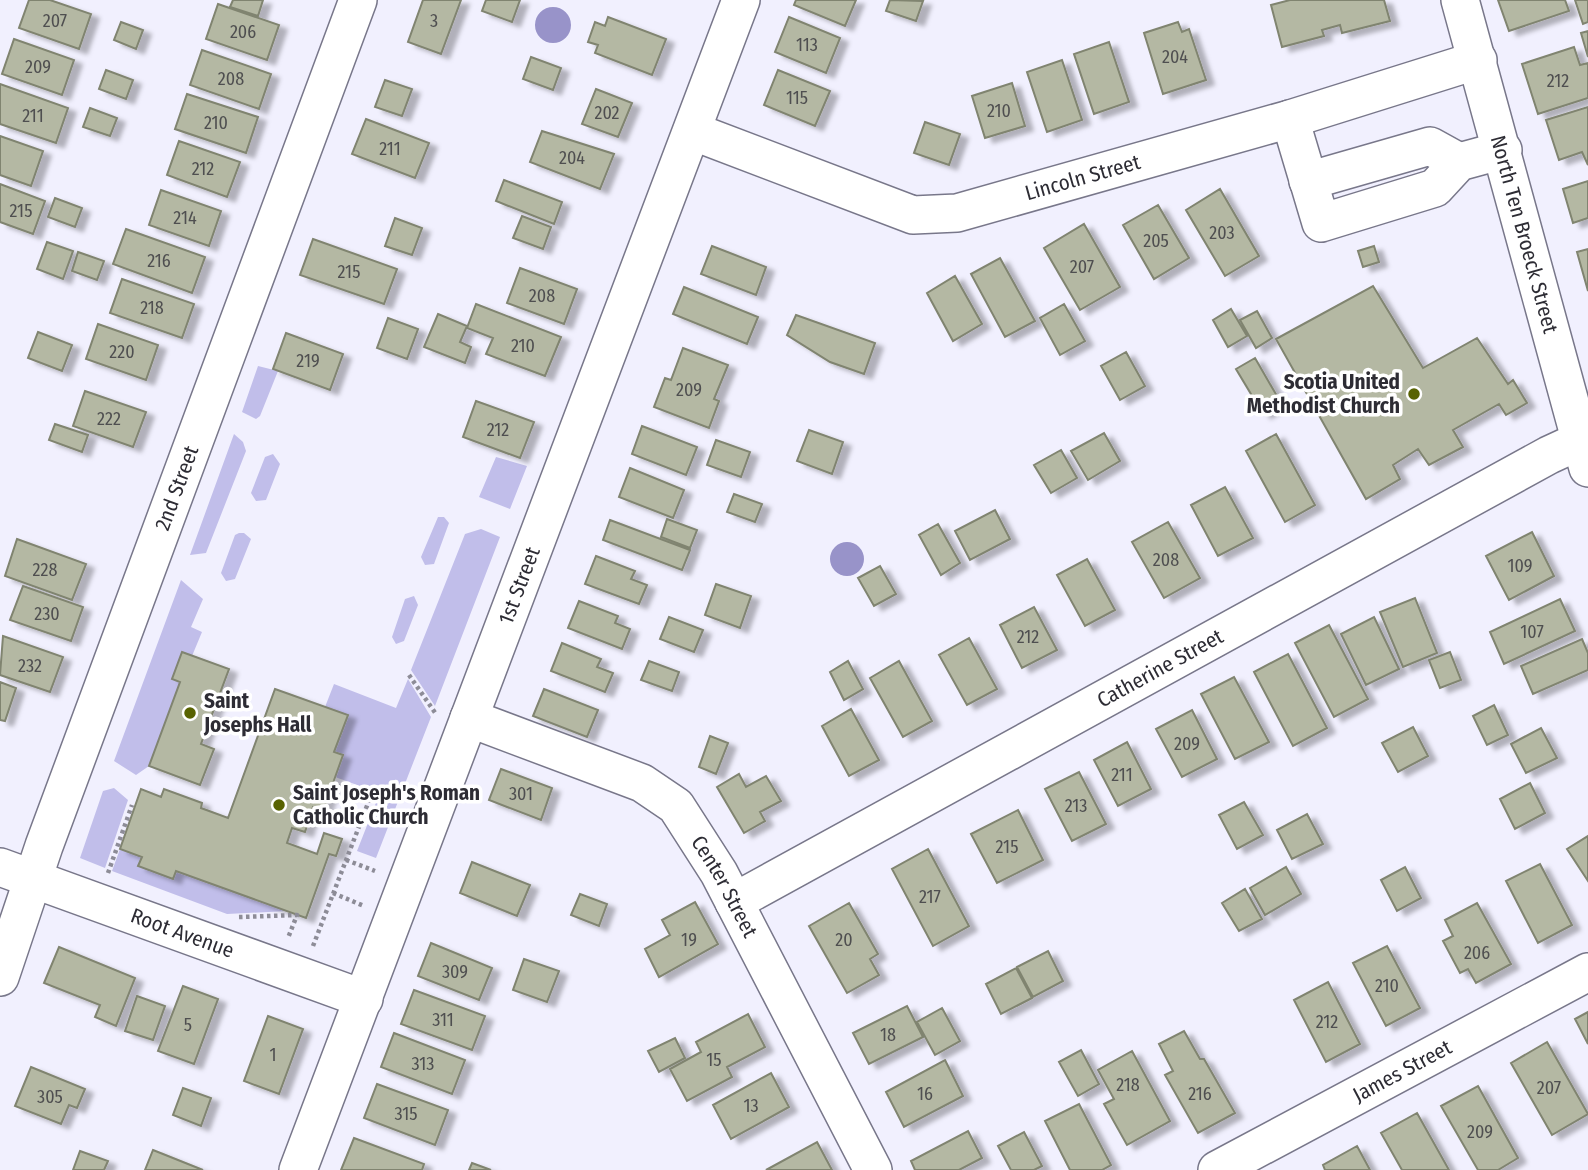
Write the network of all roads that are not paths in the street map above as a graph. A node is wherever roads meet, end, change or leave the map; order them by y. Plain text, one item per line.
1 (358, 0) edge
2 (741, 0) edge
3 (1460, 0) edge
4 (1478, 60) junction
5 (1290, 119) junction
6 (692, 131) junction
7 (1503, 150) junction
8 (1459, 162) junction
9 (1308, 181) junction
10 (1585, 448) edge
11 (452, 716) junction
12 (0, 867) edge
13 (34, 880) junction
14 (734, 902) junction
15 (1588, 972) edge
16 (0, 977) edge
17 (363, 999) junction
18 (298, 1170) edge
19 (873, 1170) edge
20 (1217, 1170) edge

1 - 13 street, 2nd Street
2 - 6 street, 1st Street
3 - 4 street, North Ten Broeck Street
4 - 5 street, Lincoln Street
4 - 7 street, North Ten Broeck Street
5 - 6 street, Lincoln Street
5 - 9 street
6 - 11 street, 1st Street
7 - 8 street
7 - 10 street, North Ten Broeck Street
8 - 9 street
8 - 9 street
10 - 14 street, Catherine Street
11 - 14 street, Center Street
11 - 17 street, 1st Street
12 - 13 street, Root Avenue
13 - 16 street, 2nd Street
13 - 17 street, Root Avenue
14 - 19 street, Center Street
15 - 20 street, James Street
17 - 18 street, 1st Street

